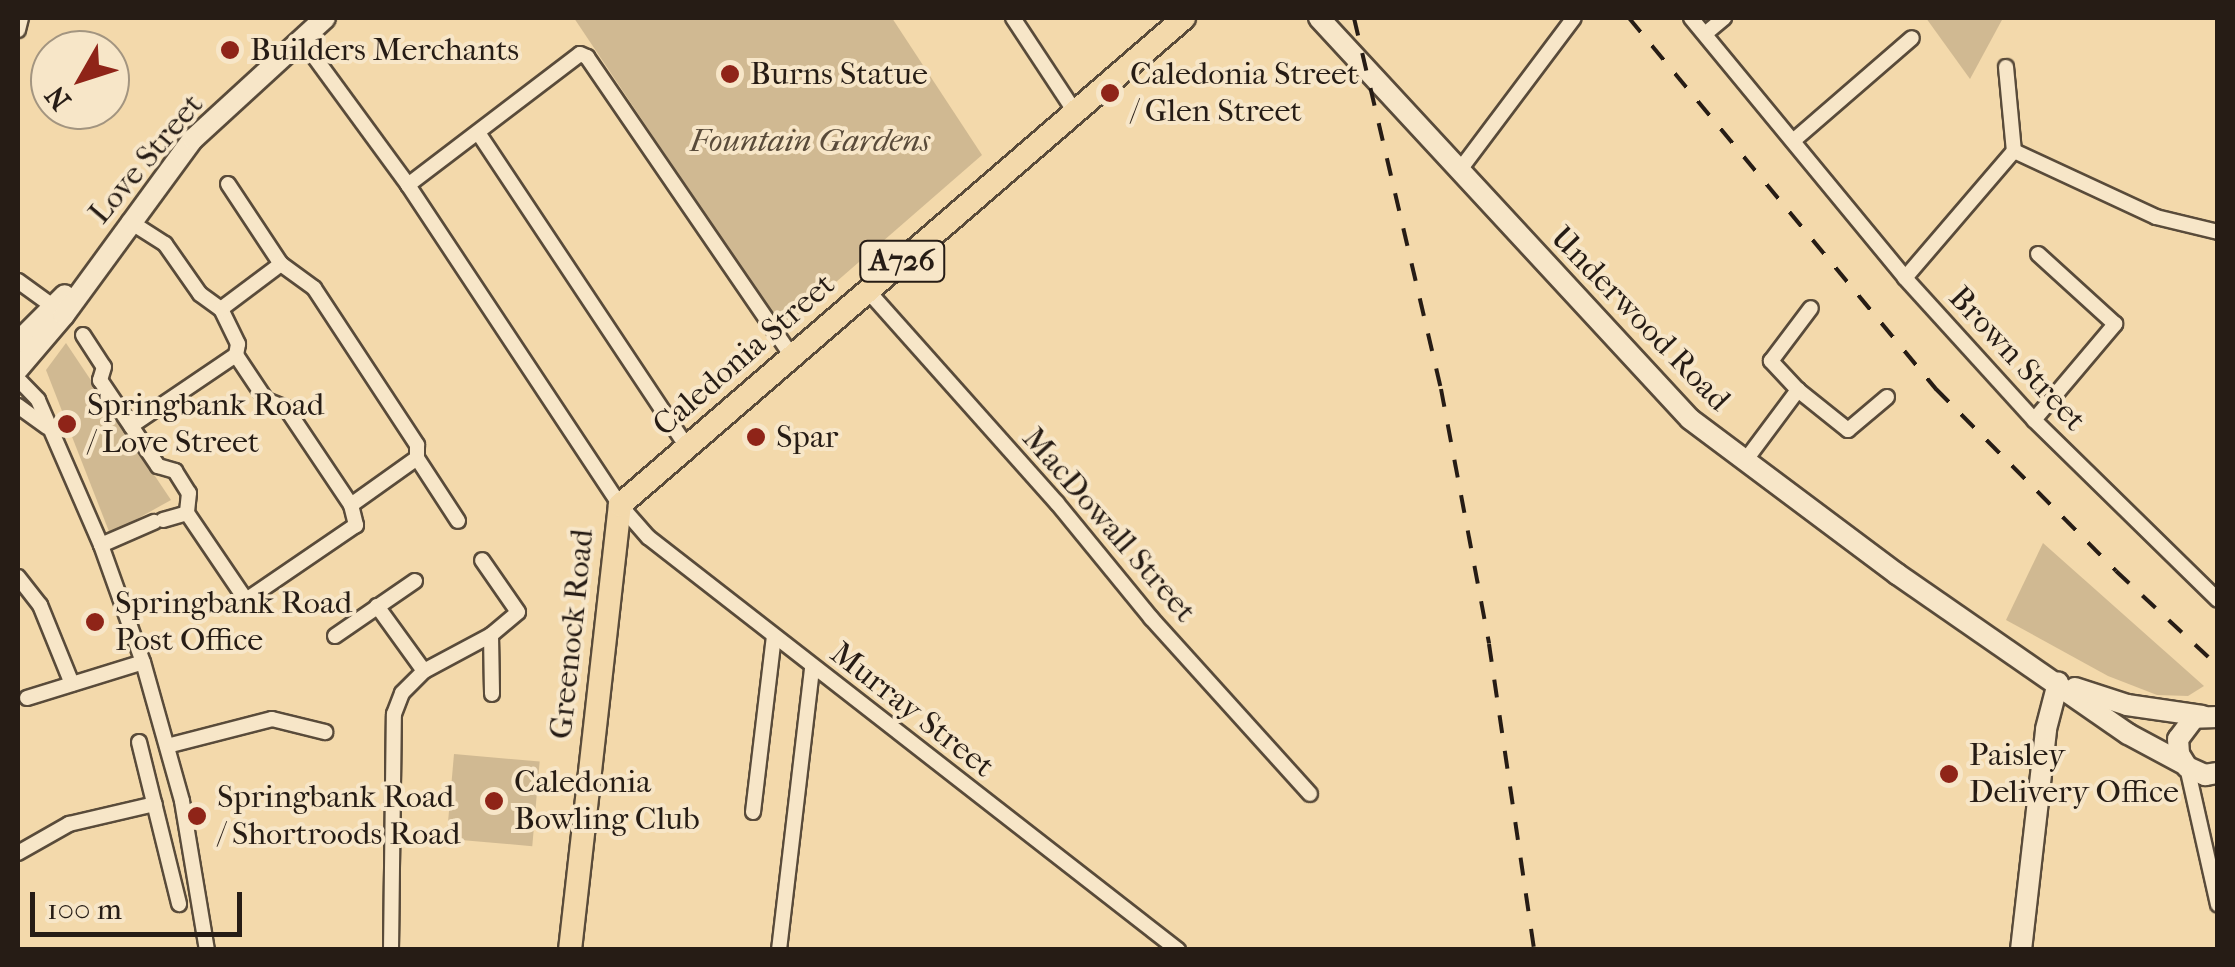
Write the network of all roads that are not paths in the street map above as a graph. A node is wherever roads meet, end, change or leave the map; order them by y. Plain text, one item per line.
1 (21, 18) edge
2 (325, 18) edge
3 (1013, 18) edge
4 (1184, 18) edge
5 (1319, 18) edge
6 (1574, 18) edge
7 (1692, 18) edge
8 (1724, 18) edge
9 (18, 30) edge
10 (1705, 34) junction
11 (1912, 38) dead end
12 (302, 40) junction
13 (2006, 67) dead end
14 (1075, 112) junction
15 (479, 134) junction
16 (1793, 140) junction
17 (2014, 151) junction
18 (1459, 171) junction
19 (228, 184) dead end
20 (408, 186) junction
21 (129, 222) junction
22 (2218, 232) edge
23 (2038, 254) dead end
24 (281, 264) junction
25 (1905, 278) junction
26 (18, 281) edge
27 (868, 291) junction
28 (1811, 308) dead end
29 (221, 309) junction
30 (58, 310) junction
31 (83, 334) dead end
32 (18, 342) edge
33 (236, 355) junction
34 (792, 356) junction
35 (18, 369) edge
36 (18, 378) edge
37 (1798, 390) junction
38 (1887, 397) dead end
39 (18, 406) edge
40 (2034, 420) junction
41 (131, 426) junction
42 (51, 431) junction
43 (687, 447) junction
44 (417, 458) junction
45 (1745, 461) junction
46 (351, 505) junction
47 (620, 506) junction
48 (186, 514) junction
49 (458, 521) dead end
50 (101, 545) junction
51 (482, 560) dead end
52 (18, 577) edge
53 (414, 580) dead end
54 (2218, 600) edge
55 (378, 606) junction
56 (492, 635) junction
57 (335, 636) dead end
58 (774, 637) junction
59 (144, 662) junction
60 (812, 668) junction
61 (424, 671) junction
62 (2058, 682) junction
63 (72, 684) junction
64 (492, 694) dead end
65 (27, 698) dead end
66 (2211, 712) edge
67 (325, 732) dead end
68 (139, 742) dead end
69 (167, 746) junction
70 (2186, 765) junction
71 (2218, 774) edge
72 (1310, 794) dead end
73 (155, 804) junction
74 (2199, 805) junction
75 (754, 812) dead end
76 (18, 853) edge
77 (179, 904) dead end
78 (2218, 904) edge
79 (206, 949) edge
80 (392, 950) edge
81 (570, 950) edge
82 (779, 950) edge
83 (1178, 950) edge
84 (2021, 950) edge

1 - 9 street
2 - 12 main road, Love Street
3 - 14 street
4 - 14 main road, Caledonia Street / A726
5 - 18 main road, Underwood Road
6 - 18 street
7 - 10 street, Brown Street
8 - 10 street
10 - 16 street, Brown Street
11 - 16 street
12 - 20 street, Murray Street
12 - 21 main road, Love Street
13 - 17 street
14 - 27 main road, Caledonia Street / A726
15 - 20 street
15 - 34 street
15 - 43 street
16 - 25 street, Brown Street
17 - 22 street
17 - 25 street
18 - 45 main road, Underwood Road
19 - 24 street
20 - 47 street, Murray Street
21 - 29 street
21 - 30 main road, Love Street
23 - 40 street
24 - 29 street
24 - 44 street
25 - 40 street, Brown Street
26 - 30 street
27 - 34 main road, Caledonia Street / A726
27 - 72 street, MacDowall Street
28 - 37 street
29 - 33 street
30 - 32 main road
30 - 35 main road
31 - 41 street
33 - 41 street
33 - 46 street
34 - 43 main road, Caledonia Street / A726
36 - 42 street
37 - 38 street
37 - 45 street
39 - 42 street
40 - 54 street, Brown Street
41 - 48 street
42 - 50 street
43 - 47 main road, Caledonia Street / A726
44 - 46 street
44 - 49 street
45 - 62 main road, Underwood Road
46 - 48 street
47 - 58 street, Murray Street
47 - 81 main road, Greenock Road
48 - 50 street
50 - 59 street
51 - 56 street
52 - 63 street
53 - 55 street
55 - 57 street
55 - 61 street
56 - 61 street
56 - 64 street
58 - 60 street, Murray Street
58 - 75 street
59 - 63 street
59 - 69 street
60 - 82 street
60 - 83 street, Murray Street
61 - 80 street
62 - 66 main road, Underwood Road
62 - 70 main road, Underwood Road
62 - 84 main road
63 - 65 street
66 - 70 main road
67 - 69 street
68 - 73 street
69 - 79 street
70 - 71 main road, Underwood Road
70 - 74 street
71 - 74 street
73 - 76 street
73 - 77 street
74 - 78 street

